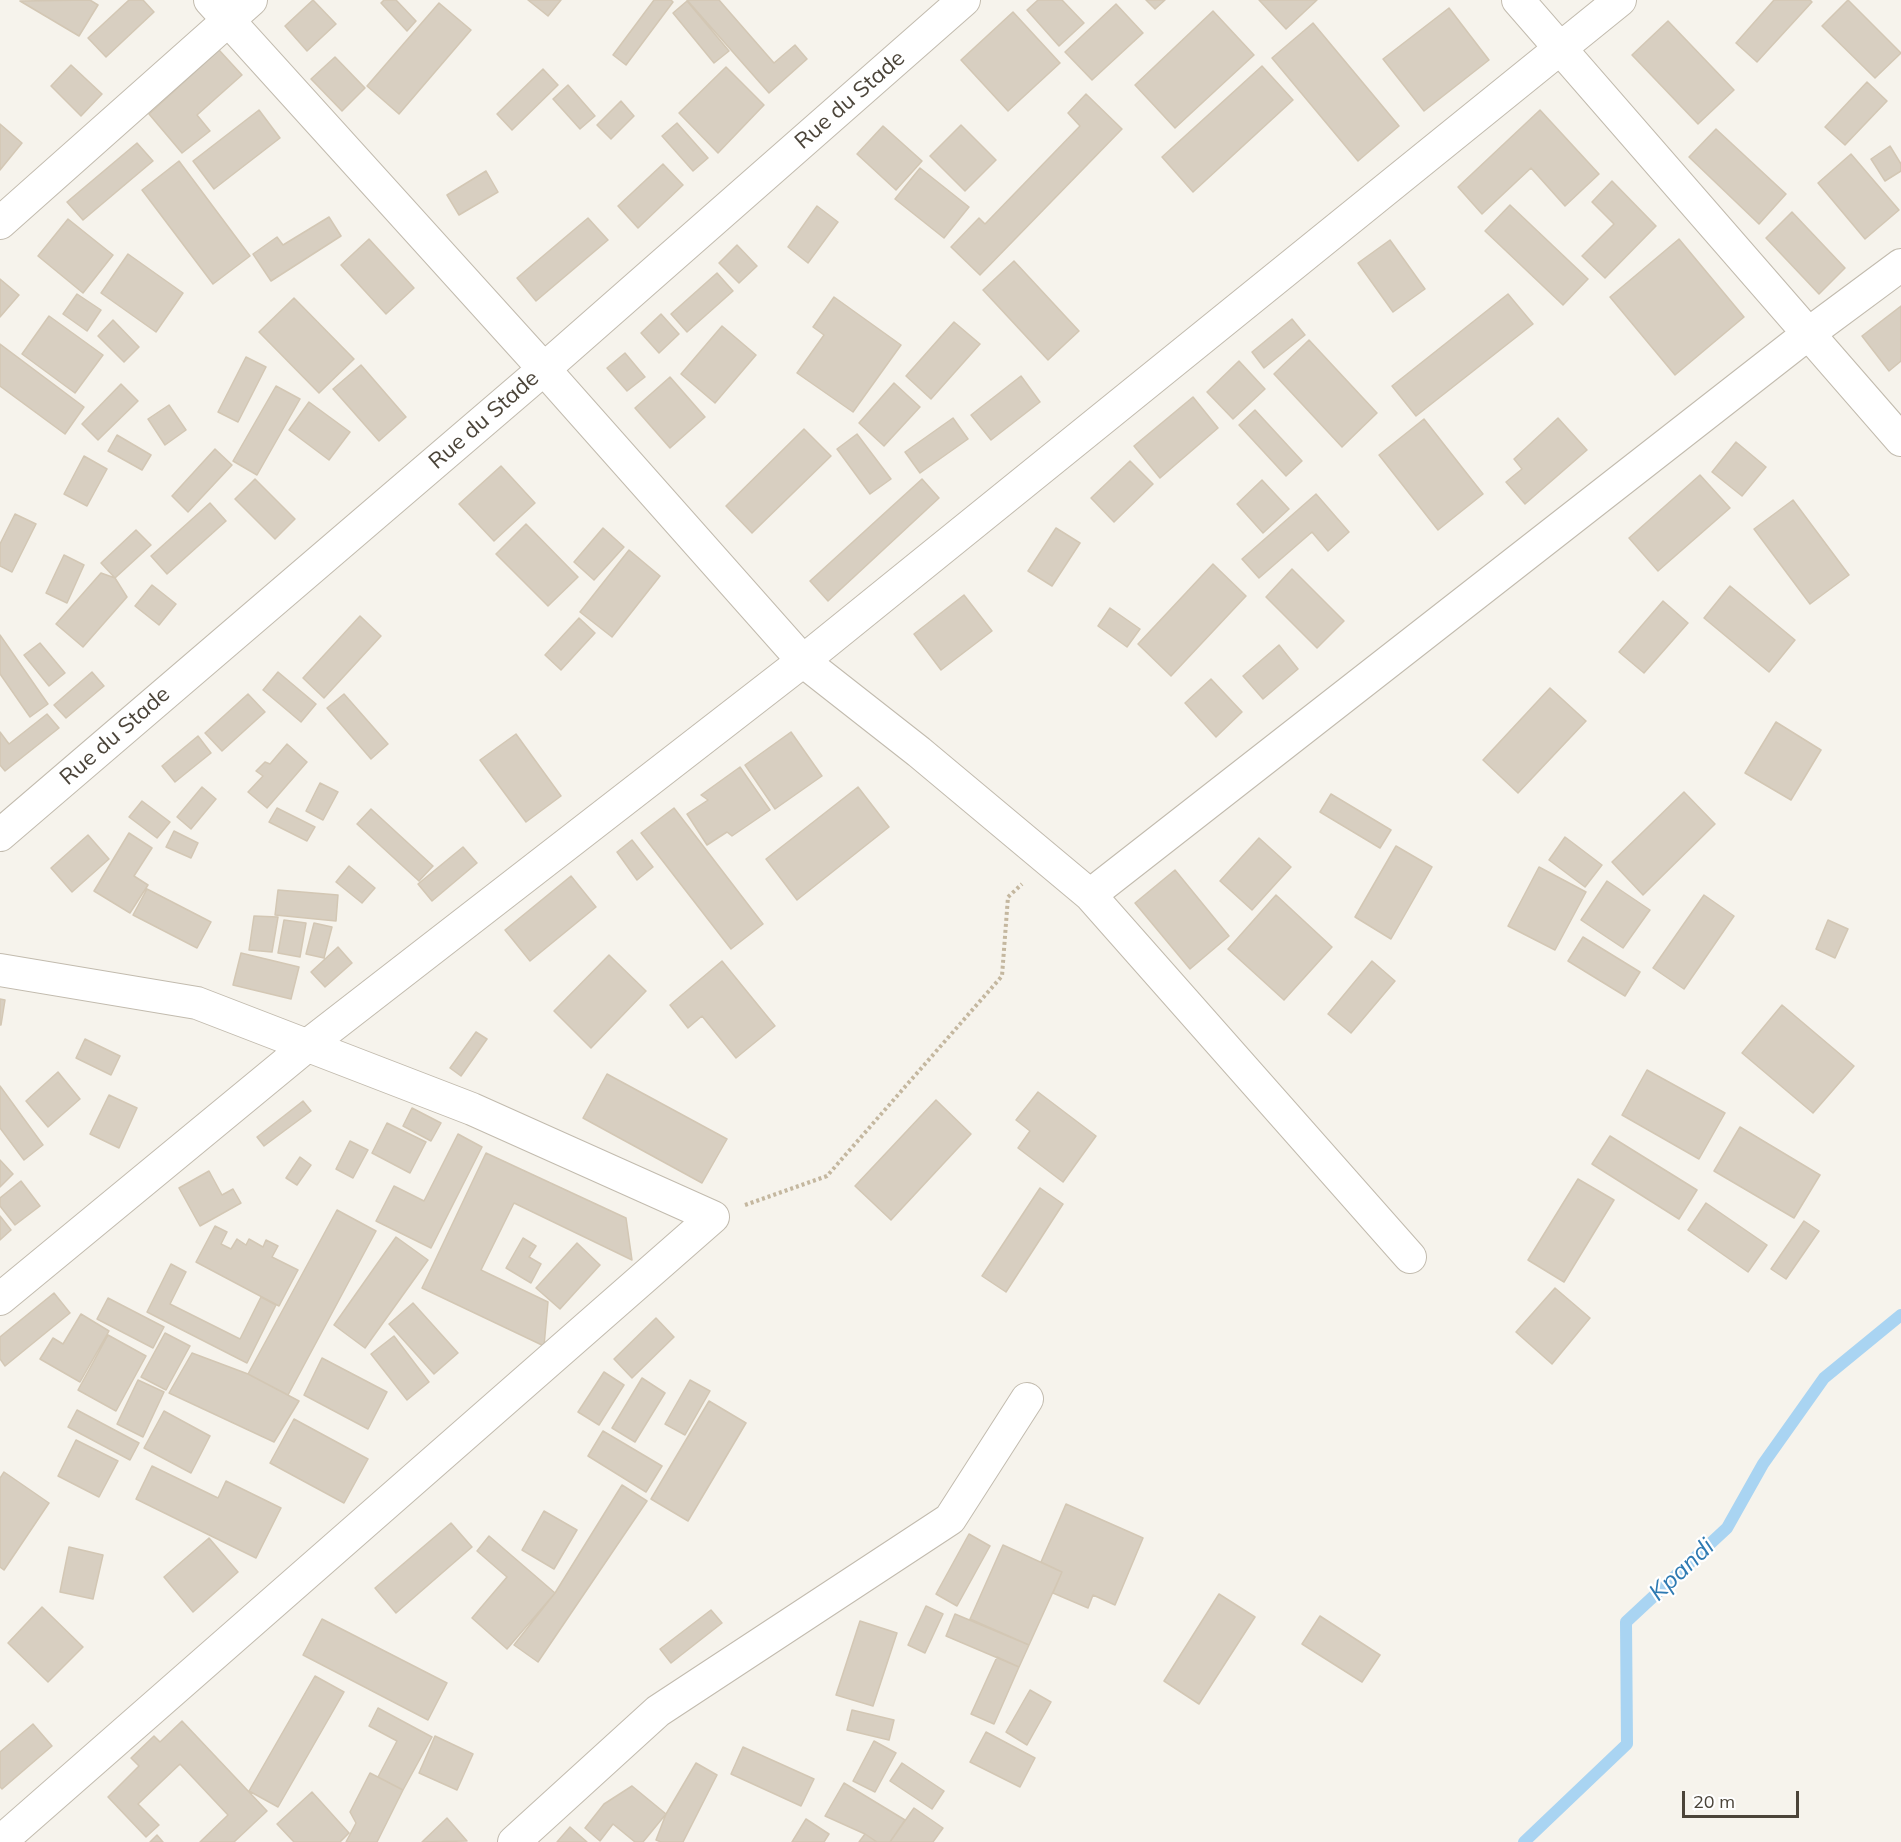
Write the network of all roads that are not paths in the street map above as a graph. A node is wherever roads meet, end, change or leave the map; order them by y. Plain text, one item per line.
1 (252, 0) edge
2 (964, 0) edge
3 (1518, 0) edge
4 (1620, 0) edge
5 (219, 10) edge
6 (1560, 48) junction
7 (0, 223) edge
8 (1901, 265) edge
9 (1808, 334) junction
10 (544, 369) junction
11 (1901, 440) edge
12 (803, 661) junction
13 (0, 834) edge
14 (1090, 895) junction
15 (0, 970) edge
16 (308, 1045) junction
17 (1410, 1257) dead end
18 (0, 1299) edge
19 (1027, 1399) dead end
20 (0, 1842) edge
21 (514, 1842) edge

1 - 5 street
2 - 10 street, Rue du Stade
3 - 6 street
4 - 6 street
5 - 7 street
5 - 10 street
6 - 9 street
6 - 12 street
8 - 9 street
9 - 11 street
9 - 14 street
10 - 12 street
10 - 13 street, Rue du Stade
12 - 14 street
12 - 16 street
14 - 17 street
15 - 16 street
16 - 18 street
16 - 20 street
19 - 21 street

